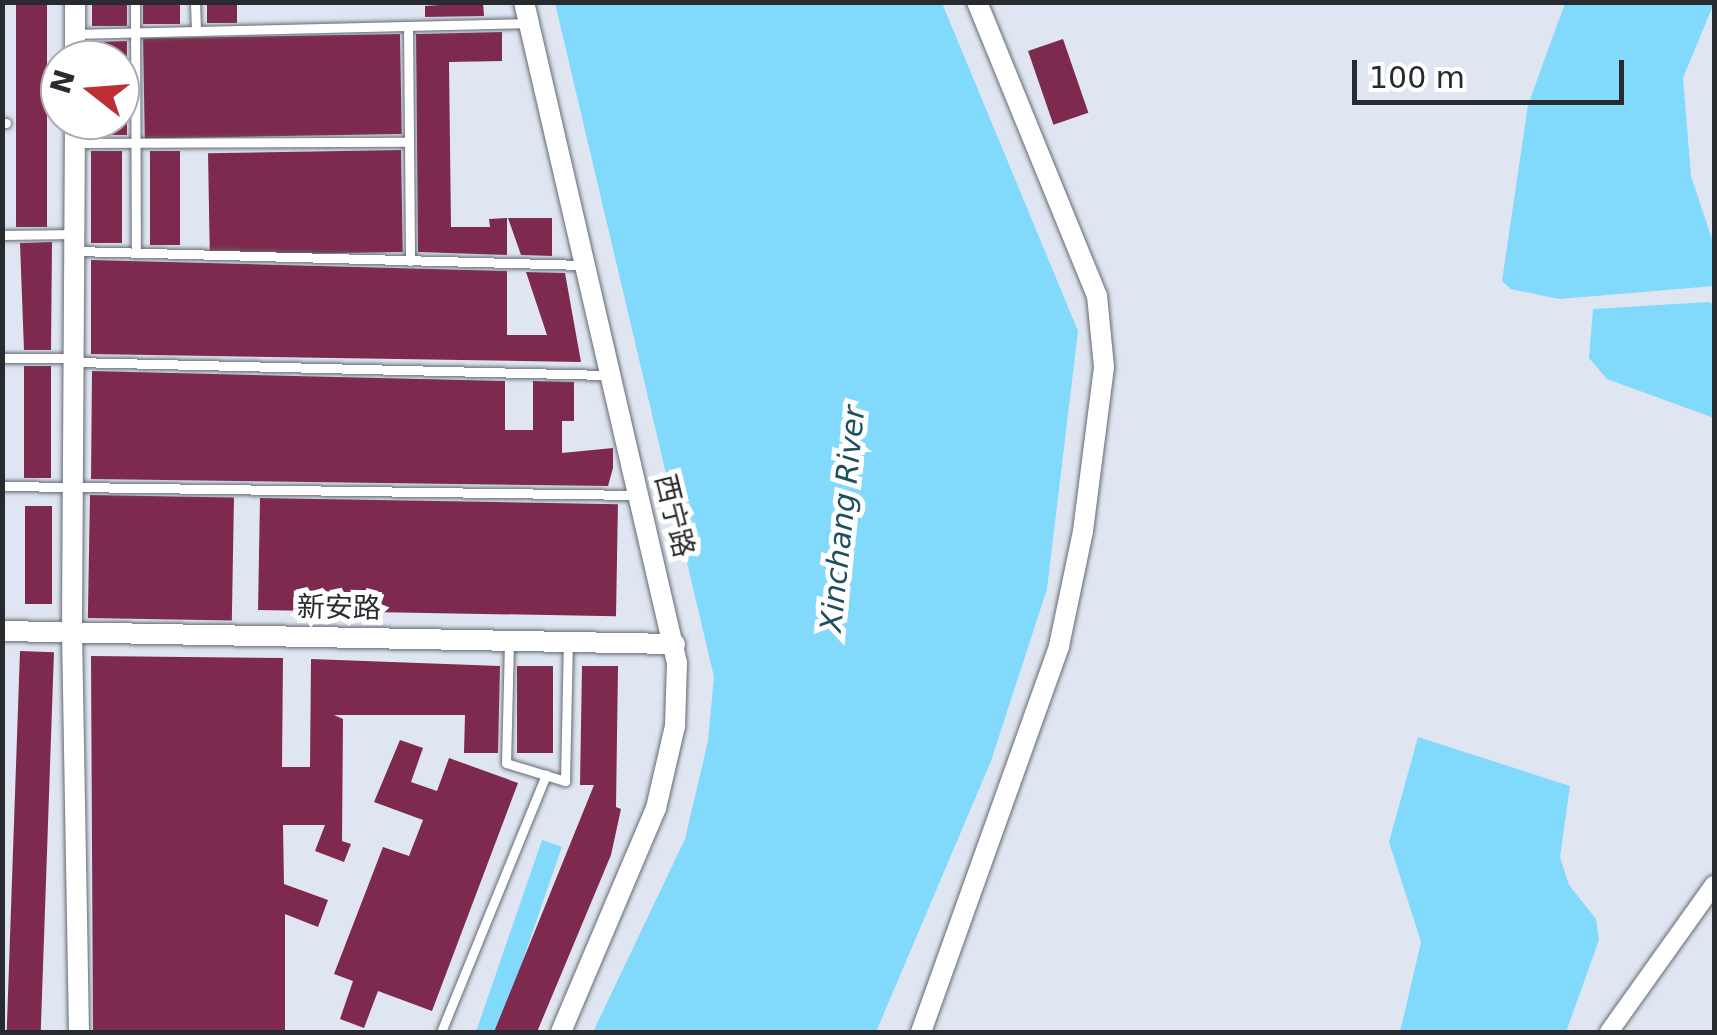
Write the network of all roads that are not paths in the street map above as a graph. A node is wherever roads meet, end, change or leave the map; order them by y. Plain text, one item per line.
1 (75, 2) edge
2 (135, 2) edge
3 (195, 2) edge
4 (977, 2) edge
5 (526, 13) edge
6 (408, 26) junction
7 (196, 31) junction
8 (136, 33) junction
9 (74, 34) junction
10 (74, 40) edge
11 (76, 142) joint
12 (136, 142) junction
13 (409, 142) junction
14 (2, 235) edge
15 (76, 243) junction
16 (136, 253) junction
17 (410, 261) junction
18 (582, 265) junction
19 (2, 358) edge
20 (76, 360) junction
21 (610, 376) junction
22 (2, 486) edge
23 (74, 486) junction
24 (640, 495) junction
25 (2, 630) edge
26 (72, 632) junction
27 (509, 639) junction
28 (568, 641) junction
29 (675, 644) junction
30 (546, 775) junction
31 (1714, 885) edge
32 (79, 1032) edge
33 (441, 1032) edge
34 (561, 1032) edge
35 (921, 1032) edge
36 (1609, 1032) edge

1 - 9 street
2 - 8 lane
3 - 7 lane
4 - 35 street
5 - 6 lane
5 - 18 street, 西宁路
6 - 7 lane
6 - 13 lane
7 - 8 lane
8 - 9 lane
8 - 12 lane
9 - 10 street
11 - 12 lane
11 - 15 street
12 - 13 lane
12 - 16 lane
13 - 17 lane
14 - 15 lane
15 - 16 lane
15 - 20 street
16 - 17 lane
17 - 18 lane
18 - 21 street, 西宁路
19 - 20 lane
20 - 21 lane
20 - 23 street
21 - 24 street, 西宁路
22 - 23 lane
23 - 24 lane
23 - 26 street
24 - 29 street, 西宁路
25 - 26 street, 新安路
26 - 27 street, 新安路
26 - 32 street
27 - 28 street, 新安路
27 - 30 lane
28 - 29 street, 新安路
28 - 30 lane
29 - 34 street, 西宁路
30 - 33 lane
31 - 36 street

